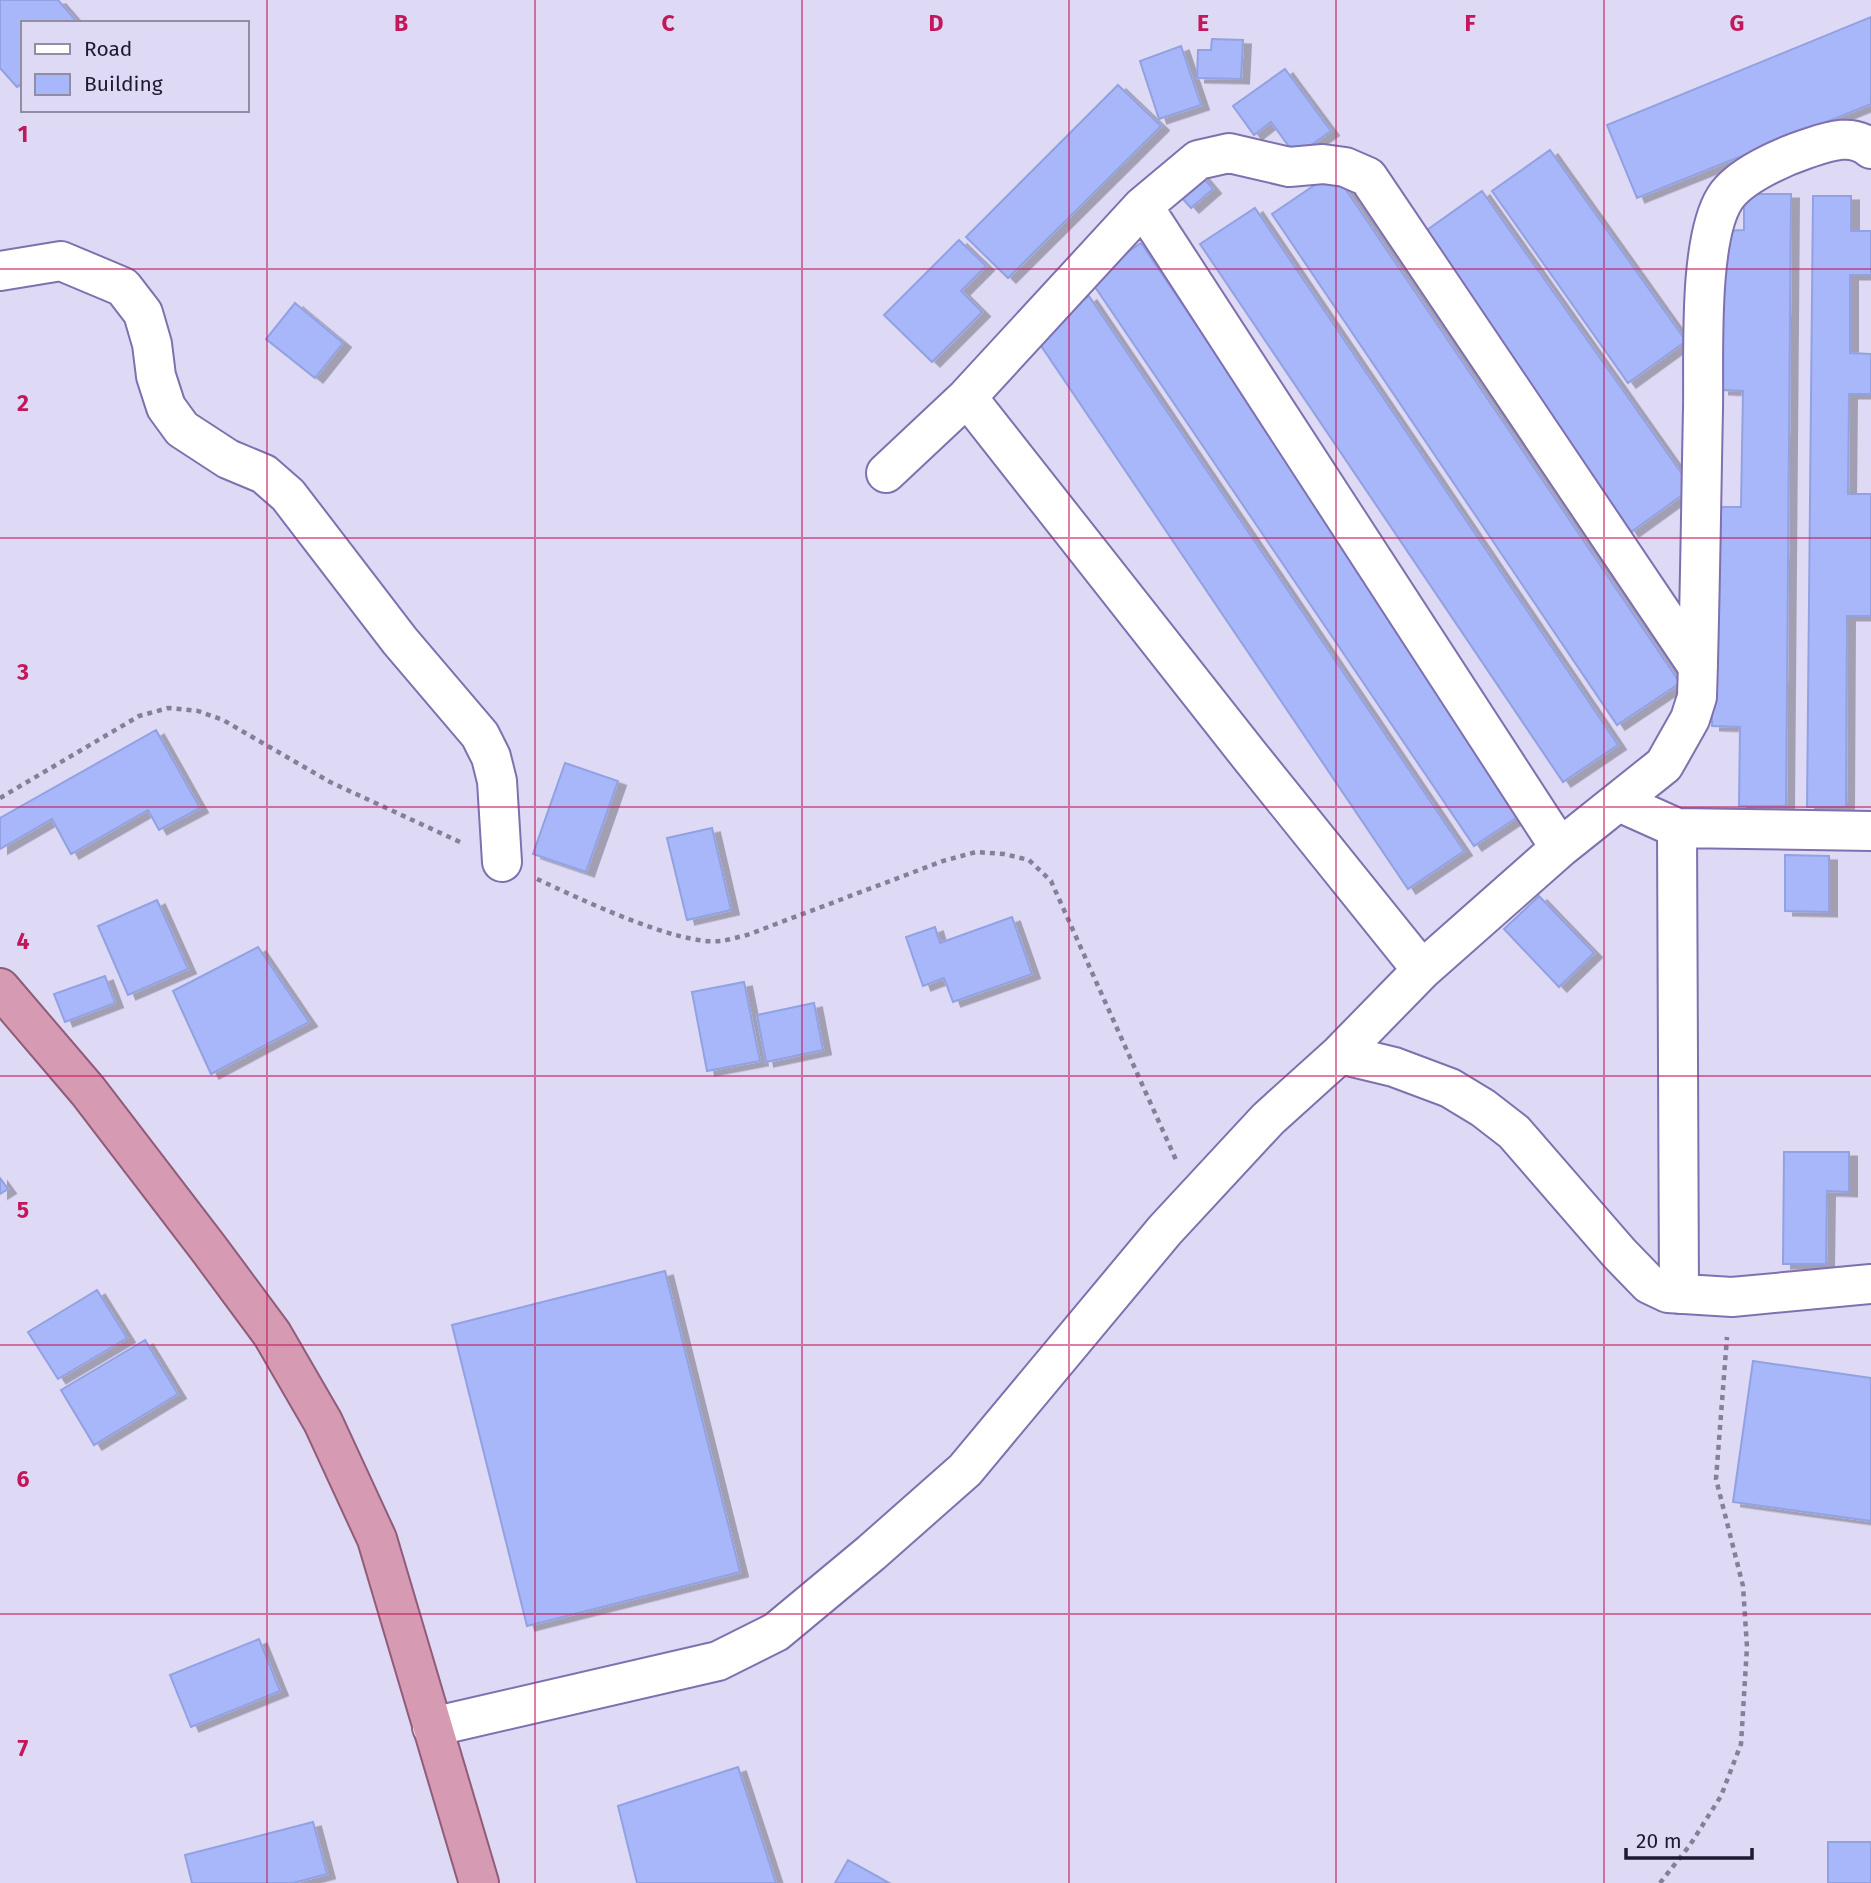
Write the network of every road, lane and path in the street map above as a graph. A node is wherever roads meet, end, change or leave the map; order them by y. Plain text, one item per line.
1 (1871, 149) edge
2 (1143, 206) junction
3 (0, 271) edge
4 (967, 397) junction
5 (886, 473) dead end
6 (1698, 667) junction
7 (0, 798) edge
8 (1619, 802) junction
9 (1677, 828) junction
10 (1871, 831) edge
11 (1560, 848) junction
12 (502, 862) junction
13 (1422, 970) junction
14 (0, 988) edge
15 (1340, 1054) junction
16 (1193, 1199) junction
17 (1871, 1284) edge
18 (1679, 1294) junction
19 (1732, 1297) junction
20 (432, 1727) junction
21 (479, 1883) edge
22 (1660, 1883) edge

1 - 6 street
2 - 4 street
2 - 6 street
2 - 11 street
3 - 12 street
4 - 5 street
4 - 13 street
6 - 8 street
7 - 12 path
8 - 9 street
8 - 11 street
9 - 10 street
9 - 18 street
11 - 13 street
12 - 16 path
13 - 15 street
14 - 20 highway
15 - 16 street
15 - 18 street
16 - 20 street
17 - 19 street
18 - 19 street
19 - 22 path
20 - 21 highway

